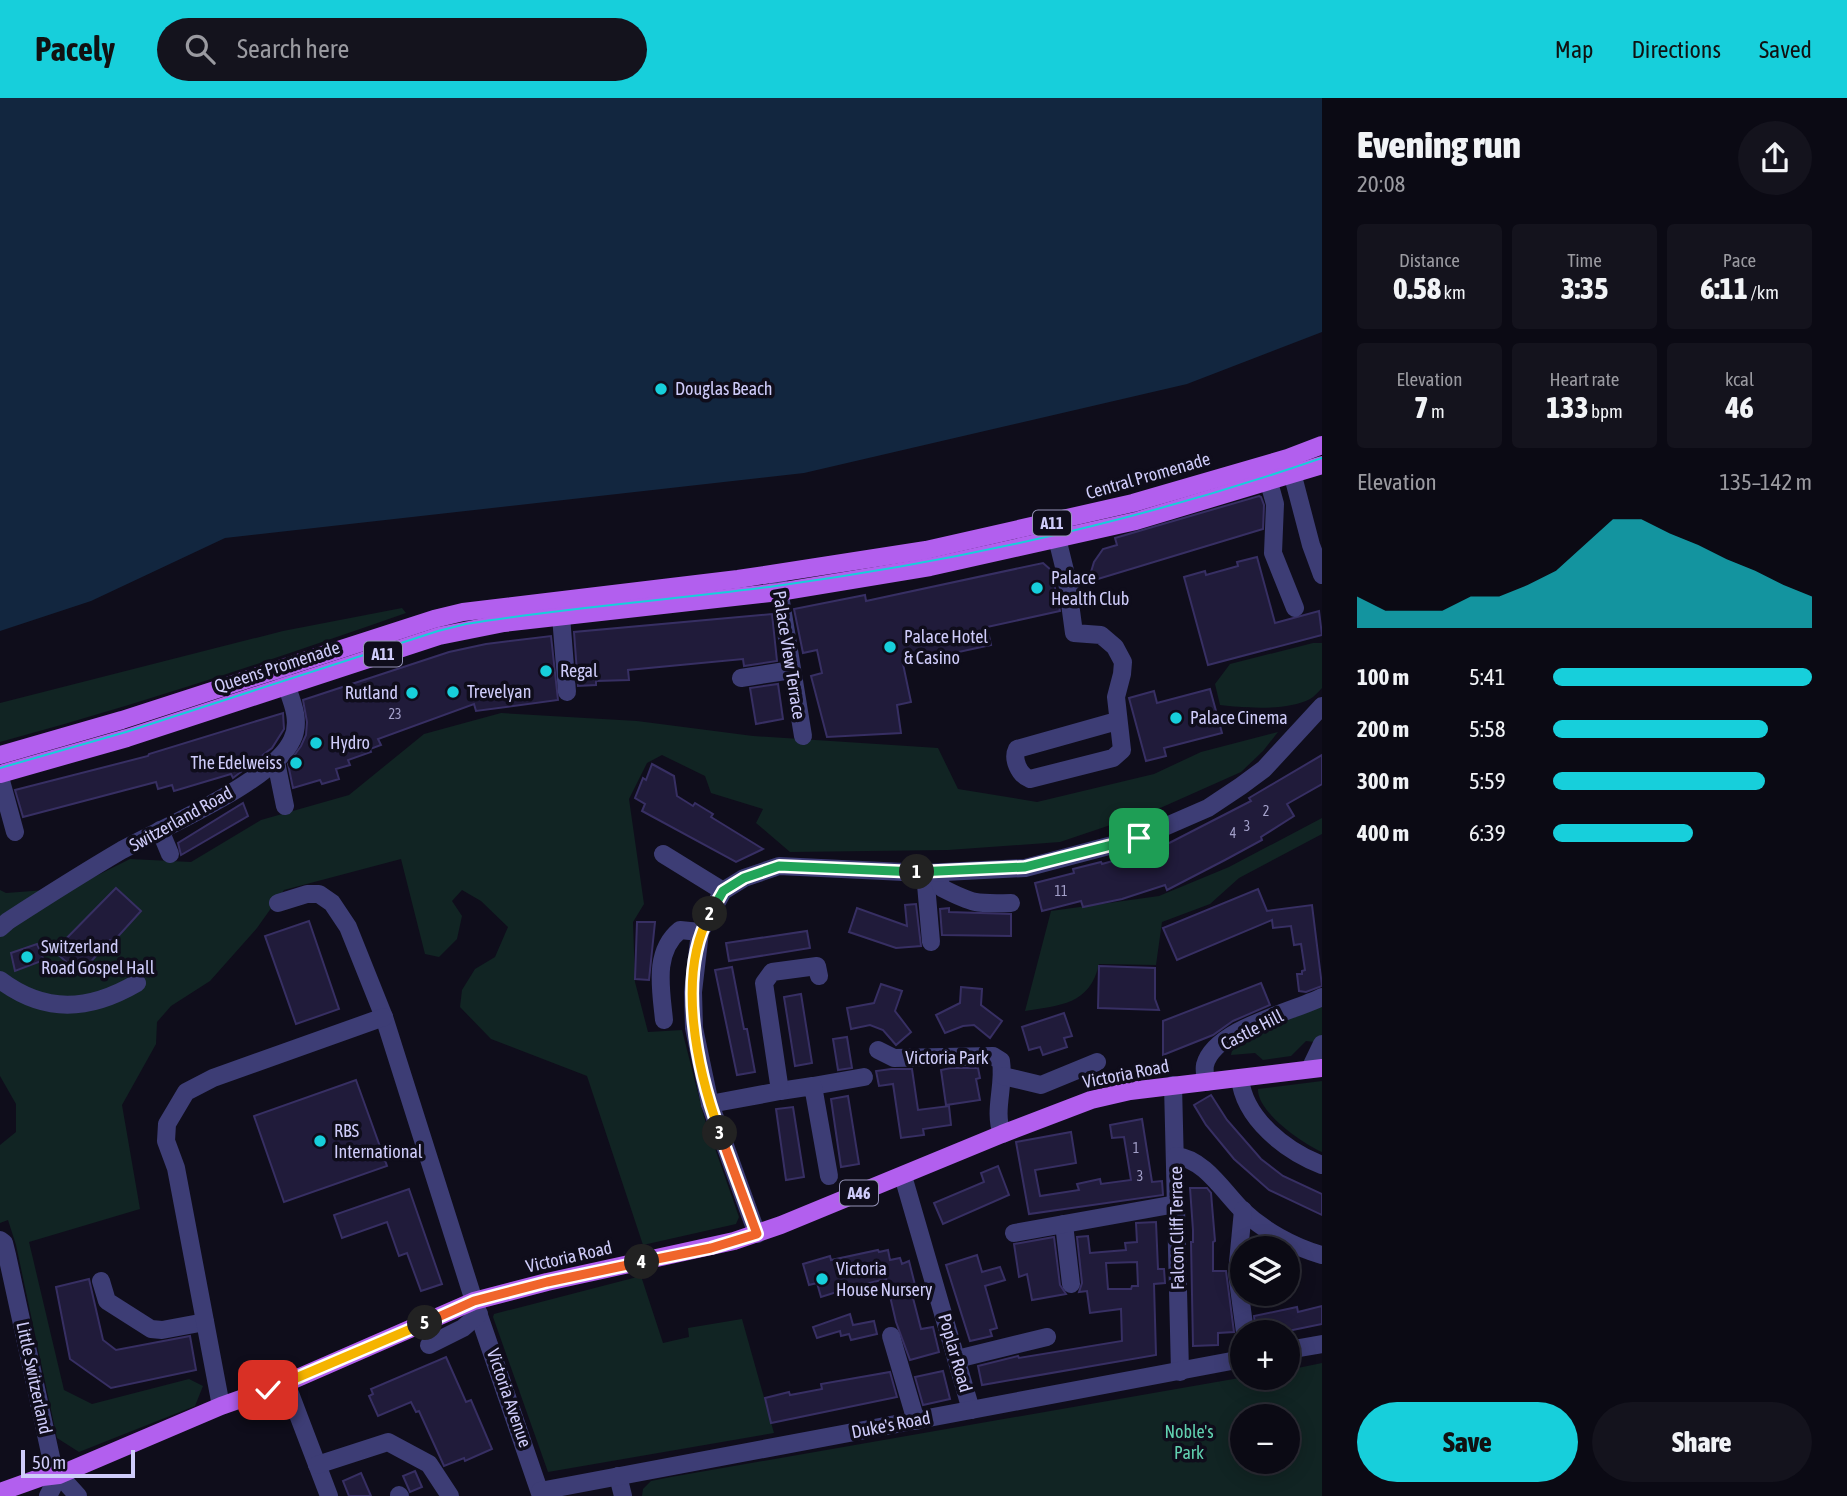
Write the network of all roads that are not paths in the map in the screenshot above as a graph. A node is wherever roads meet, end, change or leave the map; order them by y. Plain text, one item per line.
1 (1322, 445) edge
2 (1322, 465) edge
3 (1290, 466) junction
4 (1267, 473) junction
5 (1056, 531) junction
6 (776, 573) junction
7 (1322, 575) edge
8 (779, 592) junction
9 (1295, 608) dead end
10 (561, 616) junction
11 (792, 670) junction
12 (284, 678) junction
13 (741, 678) dead end
14 (567, 692) dead end
15 (1322, 706) edge
16 (1117, 721) junction
17 (803, 736) dead end
18 (0, 755) edge
19 (276, 762) junction
20 (0, 775) edge
21 (285, 806) dead end
22 (160, 830) junction
23 (15, 832) dead end
24 (170, 854) dead end
25 (663, 854) dead end
26 (931, 873) junction
27 (723, 891) junction
28 (1011, 902) dead end
29 (278, 903) dead end
30 (0, 928) edge
31 (700, 932) junction
32 (931, 942) dead end
33 (818, 976) dead end
34 (0, 980) edge
35 (137, 983) dead end
36 (1322, 997) edge
37 (384, 1017) junction
38 (664, 1020) dead end
39 (1322, 1044) edge
40 (878, 1049) dead end
41 (1097, 1062) dead end
42 (1316, 1069) edge
43 (1003, 1076) junction
44 (863, 1077) dead end
45 (1240, 1078) junction
46 (1206, 1082) junction
47 (1173, 1085) junction
48 (813, 1086) junction
49 (780, 1091) junction
50 (710, 1104) junction
51 (1002, 1134) junction
52 (1176, 1156) junction
53 (1322, 1165) edge
54 (903, 1175) junction
55 (829, 1176) dead end
56 (1176, 1205) junction
57 (1243, 1210) junction
58 (1064, 1224) junction
59 (1014, 1233) dead end
60 (757, 1234) junction
61 (0, 1240) edge
62 (1322, 1255) edge
63 (101, 1281) dead end
64 (1071, 1284) dead end
65 (477, 1308) junction
66 (1243, 1320) edge
67 (205, 1322) junction
68 (891, 1336) dead end
69 (1047, 1337) dead end
70 (1322, 1344) edge
71 (429, 1345) dead end
72 (1300, 1348) edge
73 (957, 1359) junction
74 (1230, 1362) edge
75 (1180, 1372) junction
76 (286, 1383) junction
77 (221, 1406) junction
78 (971, 1410) junction
79 (916, 1421) junction
80 (317, 1465) junction
81 (59, 1475) junction
82 (618, 1476) junction
83 (0, 1492) edge
84 (541, 1493) edge
85 (48, 1496) edge
86 (78, 1496) edge
87 (329, 1496) edge
88 (450, 1496) edge
89 (623, 1496) edge

1 - 3 main road, A11
2 - 3 main road, A11
3 - 4 main road, A11
3 - 7 street
4 - 5 main road, A11
4 - 9 street
5 - 6 main road, A11
5 - 8 main road, A11
5 - 16 street
6 - 8 street, Palace View Terrace
6 - 12 main road, Queens Promenade / A11
8 - 10 main road, Queens Promenade / A11
8 - 11 street, Palace View Terrace
10 - 12 main road, Queens Promenade / A11
10 - 14 street
11 - 13 street
11 - 17 street, Palace View Terrace
12 - 18 main road, Queens Promenade / A11
12 - 19 street, Switzerland Road
12 - 20 main road, Queens Promenade / A11
15 - 26 street
16 - 16 street
19 - 21 street
19 - 22 street, Switzerland Road
20 - 23 street
22 - 24 street
22 - 30 street, Switzerland Road
25 - 27 street
26 - 27 street
26 - 28 street
26 - 32 street
27 - 31 street
29 - 37 street, Victoria Avenue
31 - 38 street
31 - 50 street
33 - 49 street
34 - 35 street
36 - 46 street, Castle Hill
37 - 65 street, Victoria Avenue
37 - 67 street
39 - 42 street
40 - 43 street, Victoria Park
41 - 43 street, Victoria Park
42 - 45 main road, Victoria Road / A46
43 - 51 street, Victoria Park
44 - 48 street
45 - 46 main road, Victoria Road / A46
45 - 53 street
46 - 47 main road, Victoria Road / A46
47 - 51 main road, Victoria Road / A46
47 - 52 street, Falcon Cliff Terrace
48 - 49 street
48 - 55 street
49 - 50 street
50 - 60 street
51 - 54 main road, Victoria Road / A46
52 - 56 street, Falcon Cliff Terrace
52 - 57 street
54 - 60 main road, Victoria Road / A46
54 - 73 street, Poplar Road
56 - 58 street
56 - 75 street, Falcon Cliff Terrace
57 - 62 street
57 - 66 street
58 - 59 street
58 - 64 street
60 - 65 main road, Victoria Road / A46
61 - 81 street, Little Switzerland
63 - 67 street
65 - 71 street
65 - 76 main road, Victoria Road / A46
65 - 84 street, Victoria Avenue
67 - 77 street
68 - 79 street
69 - 73 street
70 - 72 street
73 - 78 street, Poplar Road
74 - 75 street, Duke's Road
75 - 78 street, Duke's Road
76 - 77 main road, Victoria Road / A46
76 - 80 street
77 - 81 main road, Victoria Road / A46
78 - 79 street, Duke's Road
79 - 82 street, Duke's Road
80 - 87 street
80 - 88 street
81 - 83 main road, Victoria Road / A46
81 - 85 street
81 - 86 street
82 - 84 street, Duke's Road
82 - 89 street

